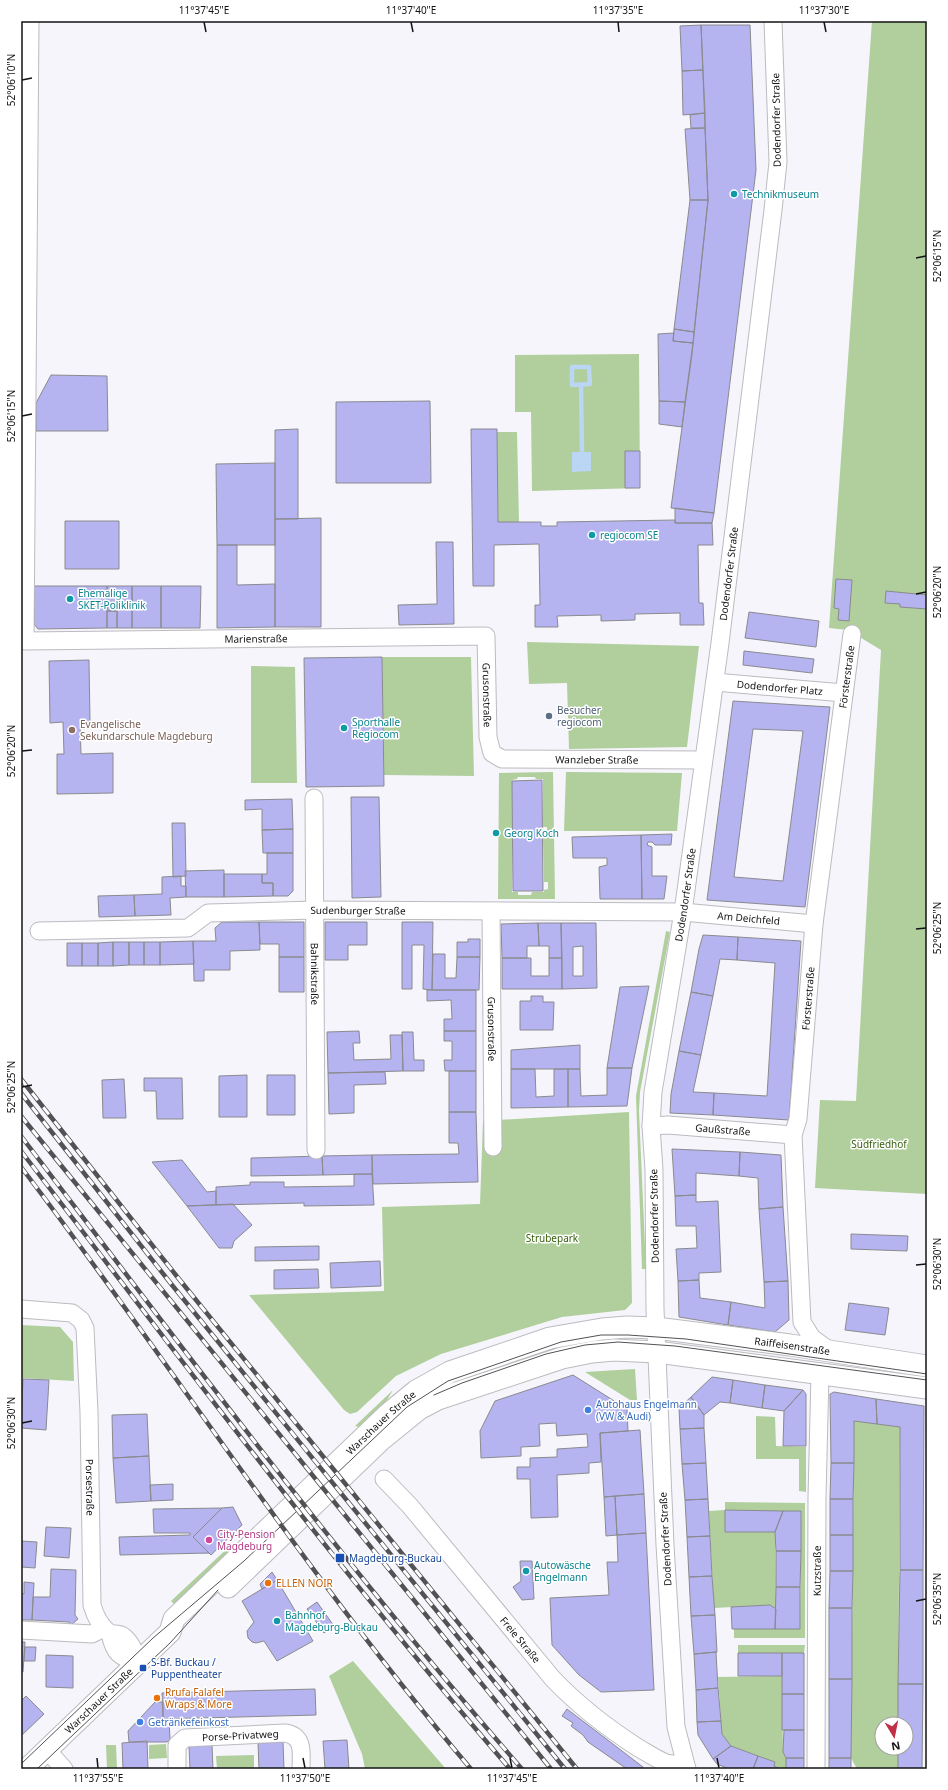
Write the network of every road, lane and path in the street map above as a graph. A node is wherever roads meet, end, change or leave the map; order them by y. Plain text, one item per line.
1 (30, 21) edge
2 (773, 21) edge
3 (852, 634) dead end
4 (486, 636) joint
5 (715, 682) junction
6 (844, 694) junction
7 (492, 753) joint
8 (703, 760) junction
9 (314, 798) dead end
10 (315, 910) junction
11 (491, 912) junction
12 (683, 912) junction
13 (814, 924) junction
14 (39, 931) dead end
15 (651, 1126) junction
16 (794, 1135) junction
17 (493, 1147) dead end
18 (316, 1150) dead end
19 (21, 1309) edge
20 (656, 1339) junction
21 (830, 1351) junction
22 (868, 1357) junction
23 (927, 1366) edge
24 (820, 1374) junction
25 (927, 1388) edge
26 (384, 1479) dead end
27 (21, 1630) edge
28 (107, 1631) junction
29 (138, 1663) junction
30 (47, 1750) junction
31 (686, 1766) edge
32 (27, 1769) edge
33 (64, 1769) edge
34 (177, 1769) edge
35 (301, 1769) edge
36 (816, 1769) edge

1 - 4 street, Marienstraße
2 - 5 street, Dodendorfer Straße
3 - 6 street, Försterstraße
4 - 7 street, Grusonstraße
5 - 6 street, Dodendorfer Platz
5 - 8 street, Dodendorfer Straße
6 - 13 street, Försterstraße
7 - 8 street, Wanzleber Straße
8 - 12 street, Dodendorfer Straße
9 - 10 street, Bahnikstraße
10 - 11 street, Sudenburger Straße
10 - 14 street, Sudenburger Straße
10 - 18 street, Bahnikstraße
11 - 12 street, Sudenburger Straße
11 - 17 street, Grusonstraße
12 - 13 street, Am Deichfeld
12 - 15 street, Dodendorfer Straße
13 - 16 street, Försterstraße
15 - 16 street, Gaußstraße
15 - 20 street, Dodendorfer Straße
16 - 21 street, Försterstraße
19 - 28 street, Porsestraße
20 - 21 main road, Raiffeisenstraße
20 - 22 main road
20 - 24 main road
20 - 29 main road, Warschauer Straße
20 - 31 street, Dodendorfer Straße
21 - 22 main road, Raiffeisenstraße
22 - 23 main road, Raiffeisenstraße
24 - 25 main road
24 - 36 street, Kutzstraße
26 - 31 street, Freie Straße
27 - 28 street
28 - 29 street, Porsestraße
29 - 30 main road, Warschauer Straße
30 - 32 main road, Warschauer Straße
30 - 33 street
34 - 35 street, Porse-Privatweg

